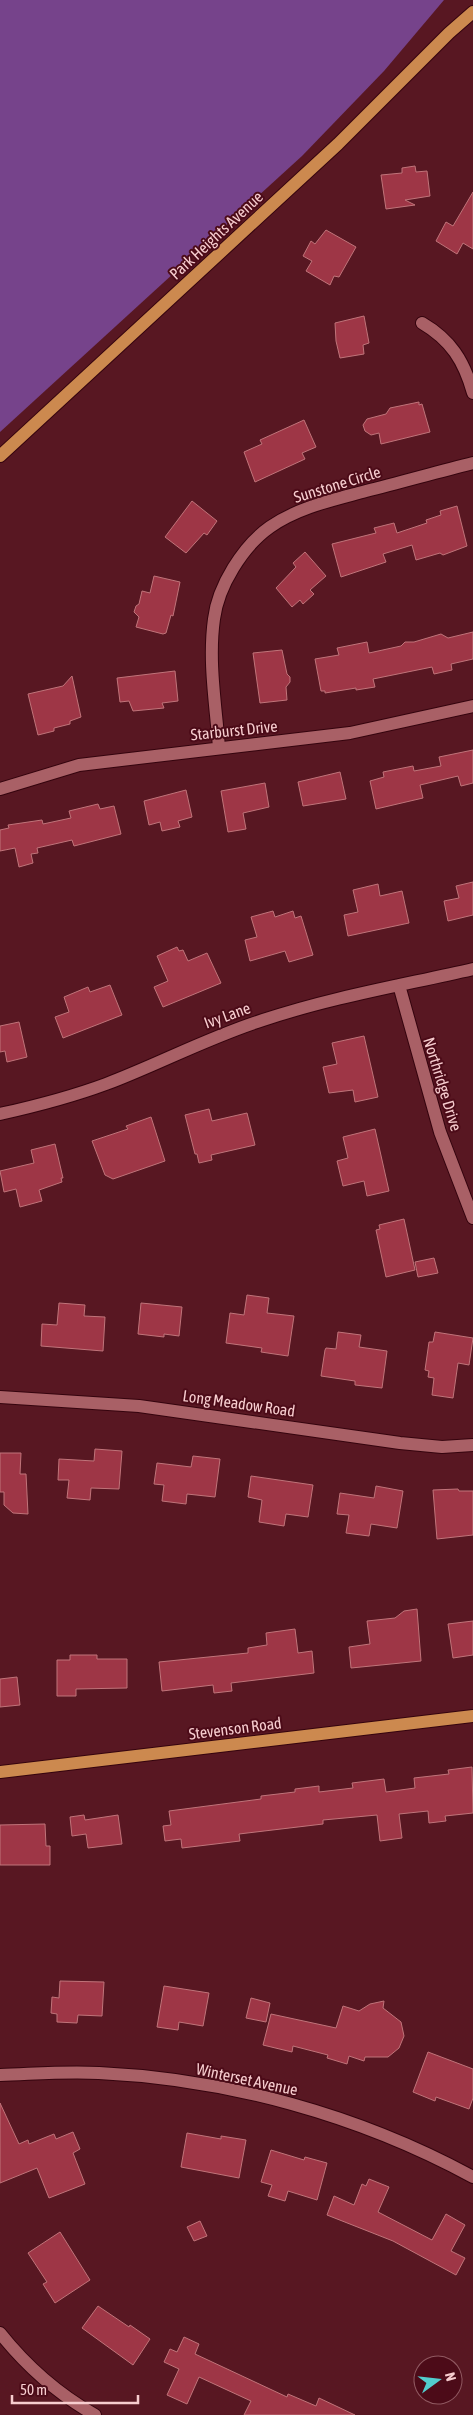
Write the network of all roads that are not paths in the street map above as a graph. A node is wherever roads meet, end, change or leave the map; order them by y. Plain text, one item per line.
1 (472, 0) edge
2 (473, 12) edge
3 (449, 33) junction
4 (422, 323) dead end
5 (473, 393) edge
6 (0, 456) edge
7 (473, 463) edge
8 (473, 706) edge
9 (219, 748) junction
10 (0, 789) edge
11 (473, 969) edge
12 (399, 986) junction
13 (0, 1114) edge
14 (473, 1218) edge
15 (0, 1397) edge
16 (473, 1446) edge
17 (473, 1716) edge
18 (0, 1772) edge
19 (0, 2075) edge
20 (473, 2177) edge
21 (0, 2333) edge
22 (95, 2415) edge

1 - 3 main road, Park Heights Avenue
2 - 3 main road, Park Heights Avenue
3 - 6 main road, Park Heights Avenue
4 - 5 street
7 - 9 street, Sunstone Circle
8 - 9 street, Starburst Drive
9 - 10 street, Starburst Drive
11 - 12 street, Ivy Lane
12 - 13 street, Ivy Lane
12 - 14 street, Northridge Drive
15 - 16 street, Long Meadow Road
17 - 18 main road, Stevenson Road
19 - 20 street, Winterset Avenue
21 - 22 street

